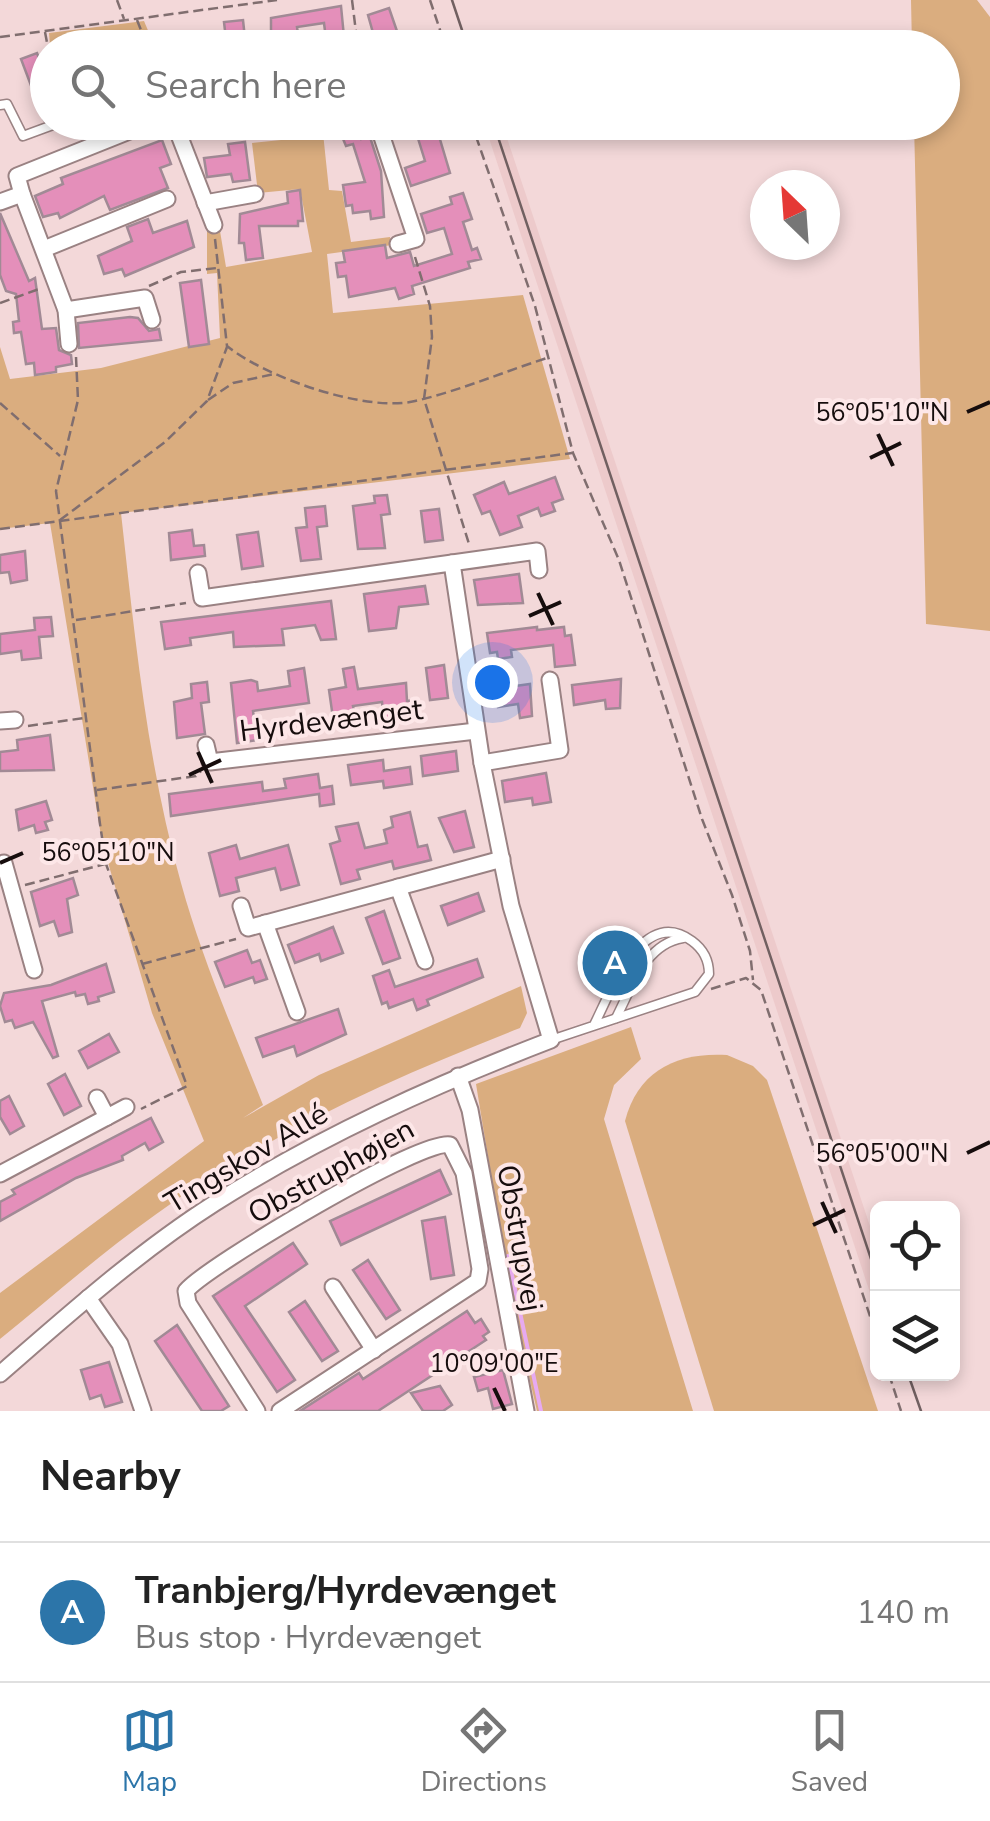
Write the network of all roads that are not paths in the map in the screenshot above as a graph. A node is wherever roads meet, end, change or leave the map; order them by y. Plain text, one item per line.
1 (0, 105) edge
2 (30, 133) edge
3 (107, 140) edge
4 (181, 140) edge
5 (384, 140) edge
6 (17, 176) junction
7 (0, 183) edge
8 (22, 194) junction
9 (255, 194) dead end
10 (167, 199) dead end
11 (0, 202) edge
12 (205, 203) junction
13 (214, 224) road end
14 (404, 243) road end
15 (44, 248) junction
16 (66, 310) junction
17 (152, 320) dead end
18 (70, 344) road end
19 (452, 563) junction
20 (540, 570) dead end
21 (198, 574) dead end
22 (550, 680) dead end
23 (476, 731) junction
24 (208, 753) road end
25 (482, 763) junction
26 (502, 859) junction
27 (4, 863) dead end
28 (5, 886) edge
29 (398, 887) junction
30 (241, 906) dead end
31 (266, 924) junction
32 (688, 938) junction
33 (425, 961) dead end
34 (34, 970) dead end
35 (297, 1012) dead end
36 (616, 1018) junction
37 (594, 1025) junction
38 (551, 1040) junction
39 (458, 1076) junction
40 (97, 1098) dead end
41 (126, 1106) dead end
42 (107, 1117) junction
43 (0, 1174) edge
44 (333, 1287) dead end
45 (88, 1298) junction
46 (374, 1350) junction
47 (0, 1374) edge
48 (144, 1411) edge
49 (257, 1411) edge
50 (280, 1411) edge
51 (526, 1411) edge

1 - 2 lane
3 - 6 street
4 - 12 street
5 - 14 street
6 - 7 street
6 - 8 street
8 - 11 street
8 - 15 street
9 - 12 street
10 - 15 street
12 - 13 street
15 - 16 street
16 - 17 street
16 - 18 street
19 - 20 street
19 - 21 street
19 - 23 street
22 - 25 street
23 - 24 street, Hyrdevænget
23 - 25 street
25 - 26 street
26 - 29 street
26 - 38 street
27 - 28 street
28 - 34 street
29 - 31 street
29 - 33 street
30 - 31 street
31 - 35 street
32 - 36 lane
32 - 36 lane
32 - 37 lane
36 - 37 lane
37 - 38 lane
38 - 39 street, Tingskov Allé
39 - 45 street, Tingskov Allé
39 - 51 street, Obstrupvej
40 - 42 street
41 - 42 street
42 - 43 street
44 - 46 street
45 - 47 street, Tingskov Allé
45 - 48 street
46 - 49 street, Obstruphøjen
46 - 50 street, Obstruphøjen

